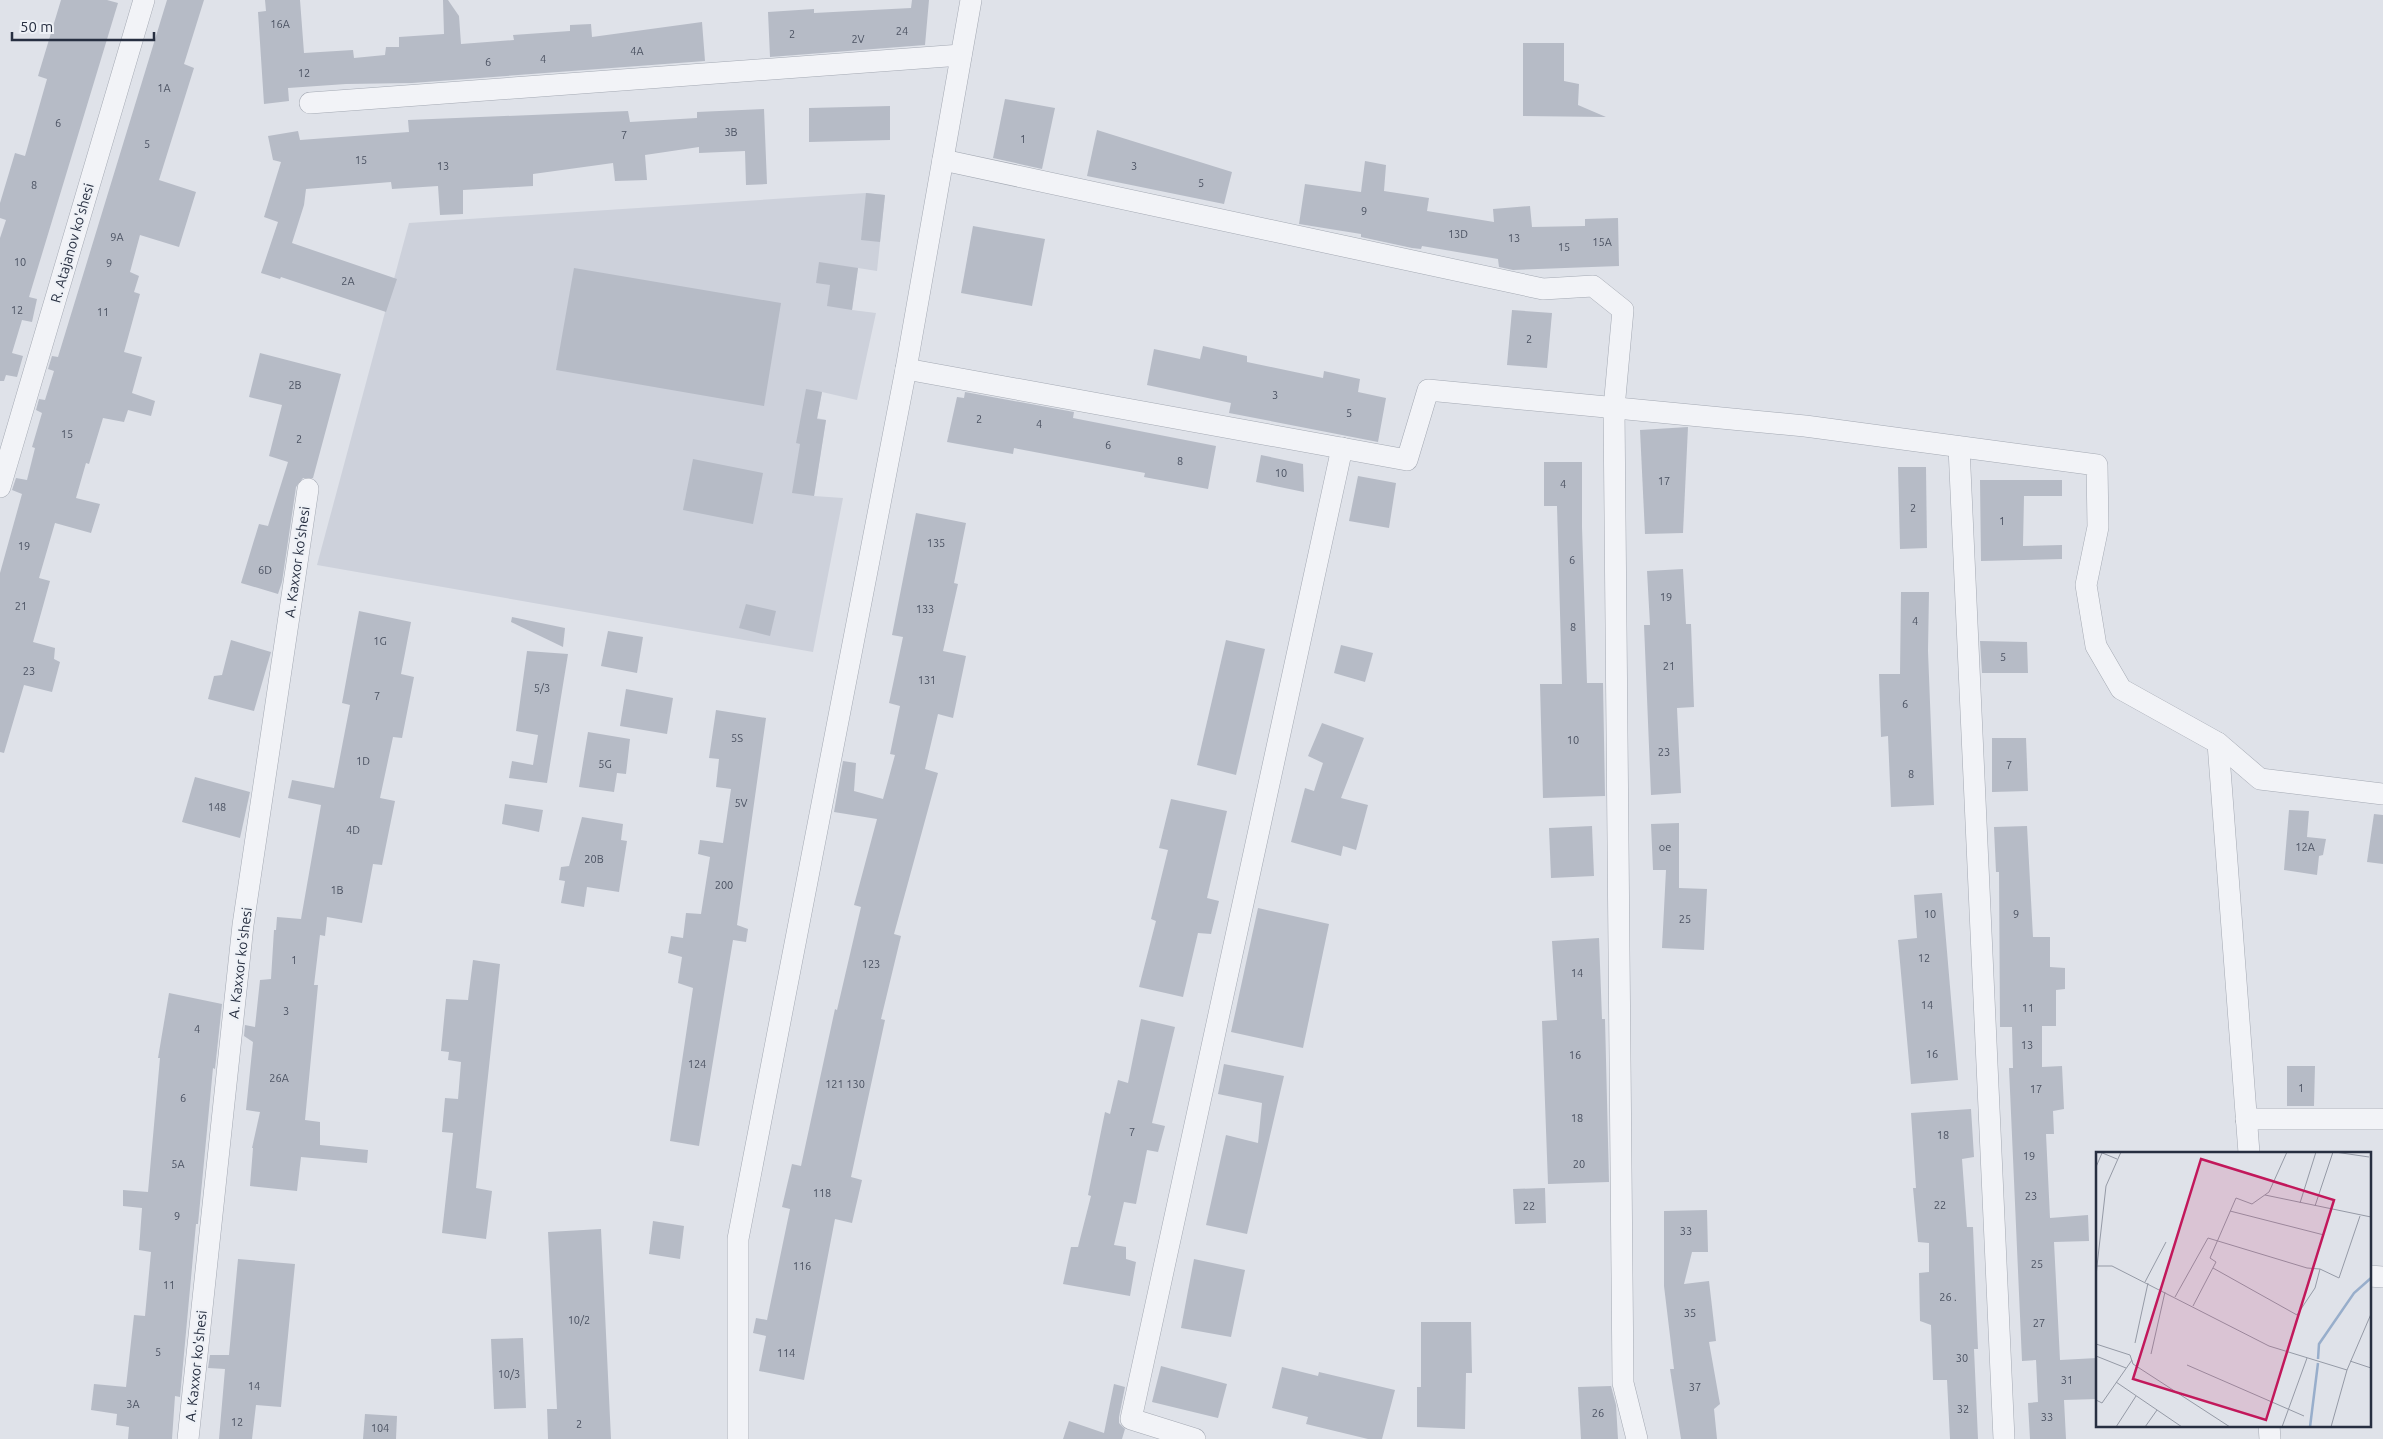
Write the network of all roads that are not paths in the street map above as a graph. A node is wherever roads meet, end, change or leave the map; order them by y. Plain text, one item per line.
1 (144, 0) edge
2 (971, 0) edge
3 (961, 55) junction
4 (310, 103) dead end
5 (943, 160) junction
6 (906, 369) junction
7 (1614, 408) junction
8 (1960, 447) junction
9 (1342, 448) junction
10 (0, 487) edge
11 (308, 489) dead end
12 (2218, 744) junction
13 (2383, 794) edge
14 (2246, 1119) junction
15 (2383, 1119) edge
16 (2249, 1152) edge
17 (2370, 1276) edge
18 (2383, 1277) edge
19 (2269, 1426) edge
20 (188, 1439) edge
21 (738, 1439) edge
22 (1195, 1439) edge
23 (1637, 1439) edge
24 (2004, 1439) edge
25 (2270, 1439) edge

1 - 10 street, R. Atajanov ko'shesi
2 - 3 street
3 - 4 street
3 - 5 street
5 - 6 street
5 - 7 street
6 - 9 street
6 - 21 street
7 - 8 street
7 - 9 street
7 - 23 street
8 - 12 street
8 - 24 street
9 - 22 street
11 - 20 street, A. Kaxxor ko'shesi
12 - 13 street
12 - 14 street
14 - 15 street
14 - 16 street
17 - 18 street
19 - 25 street

